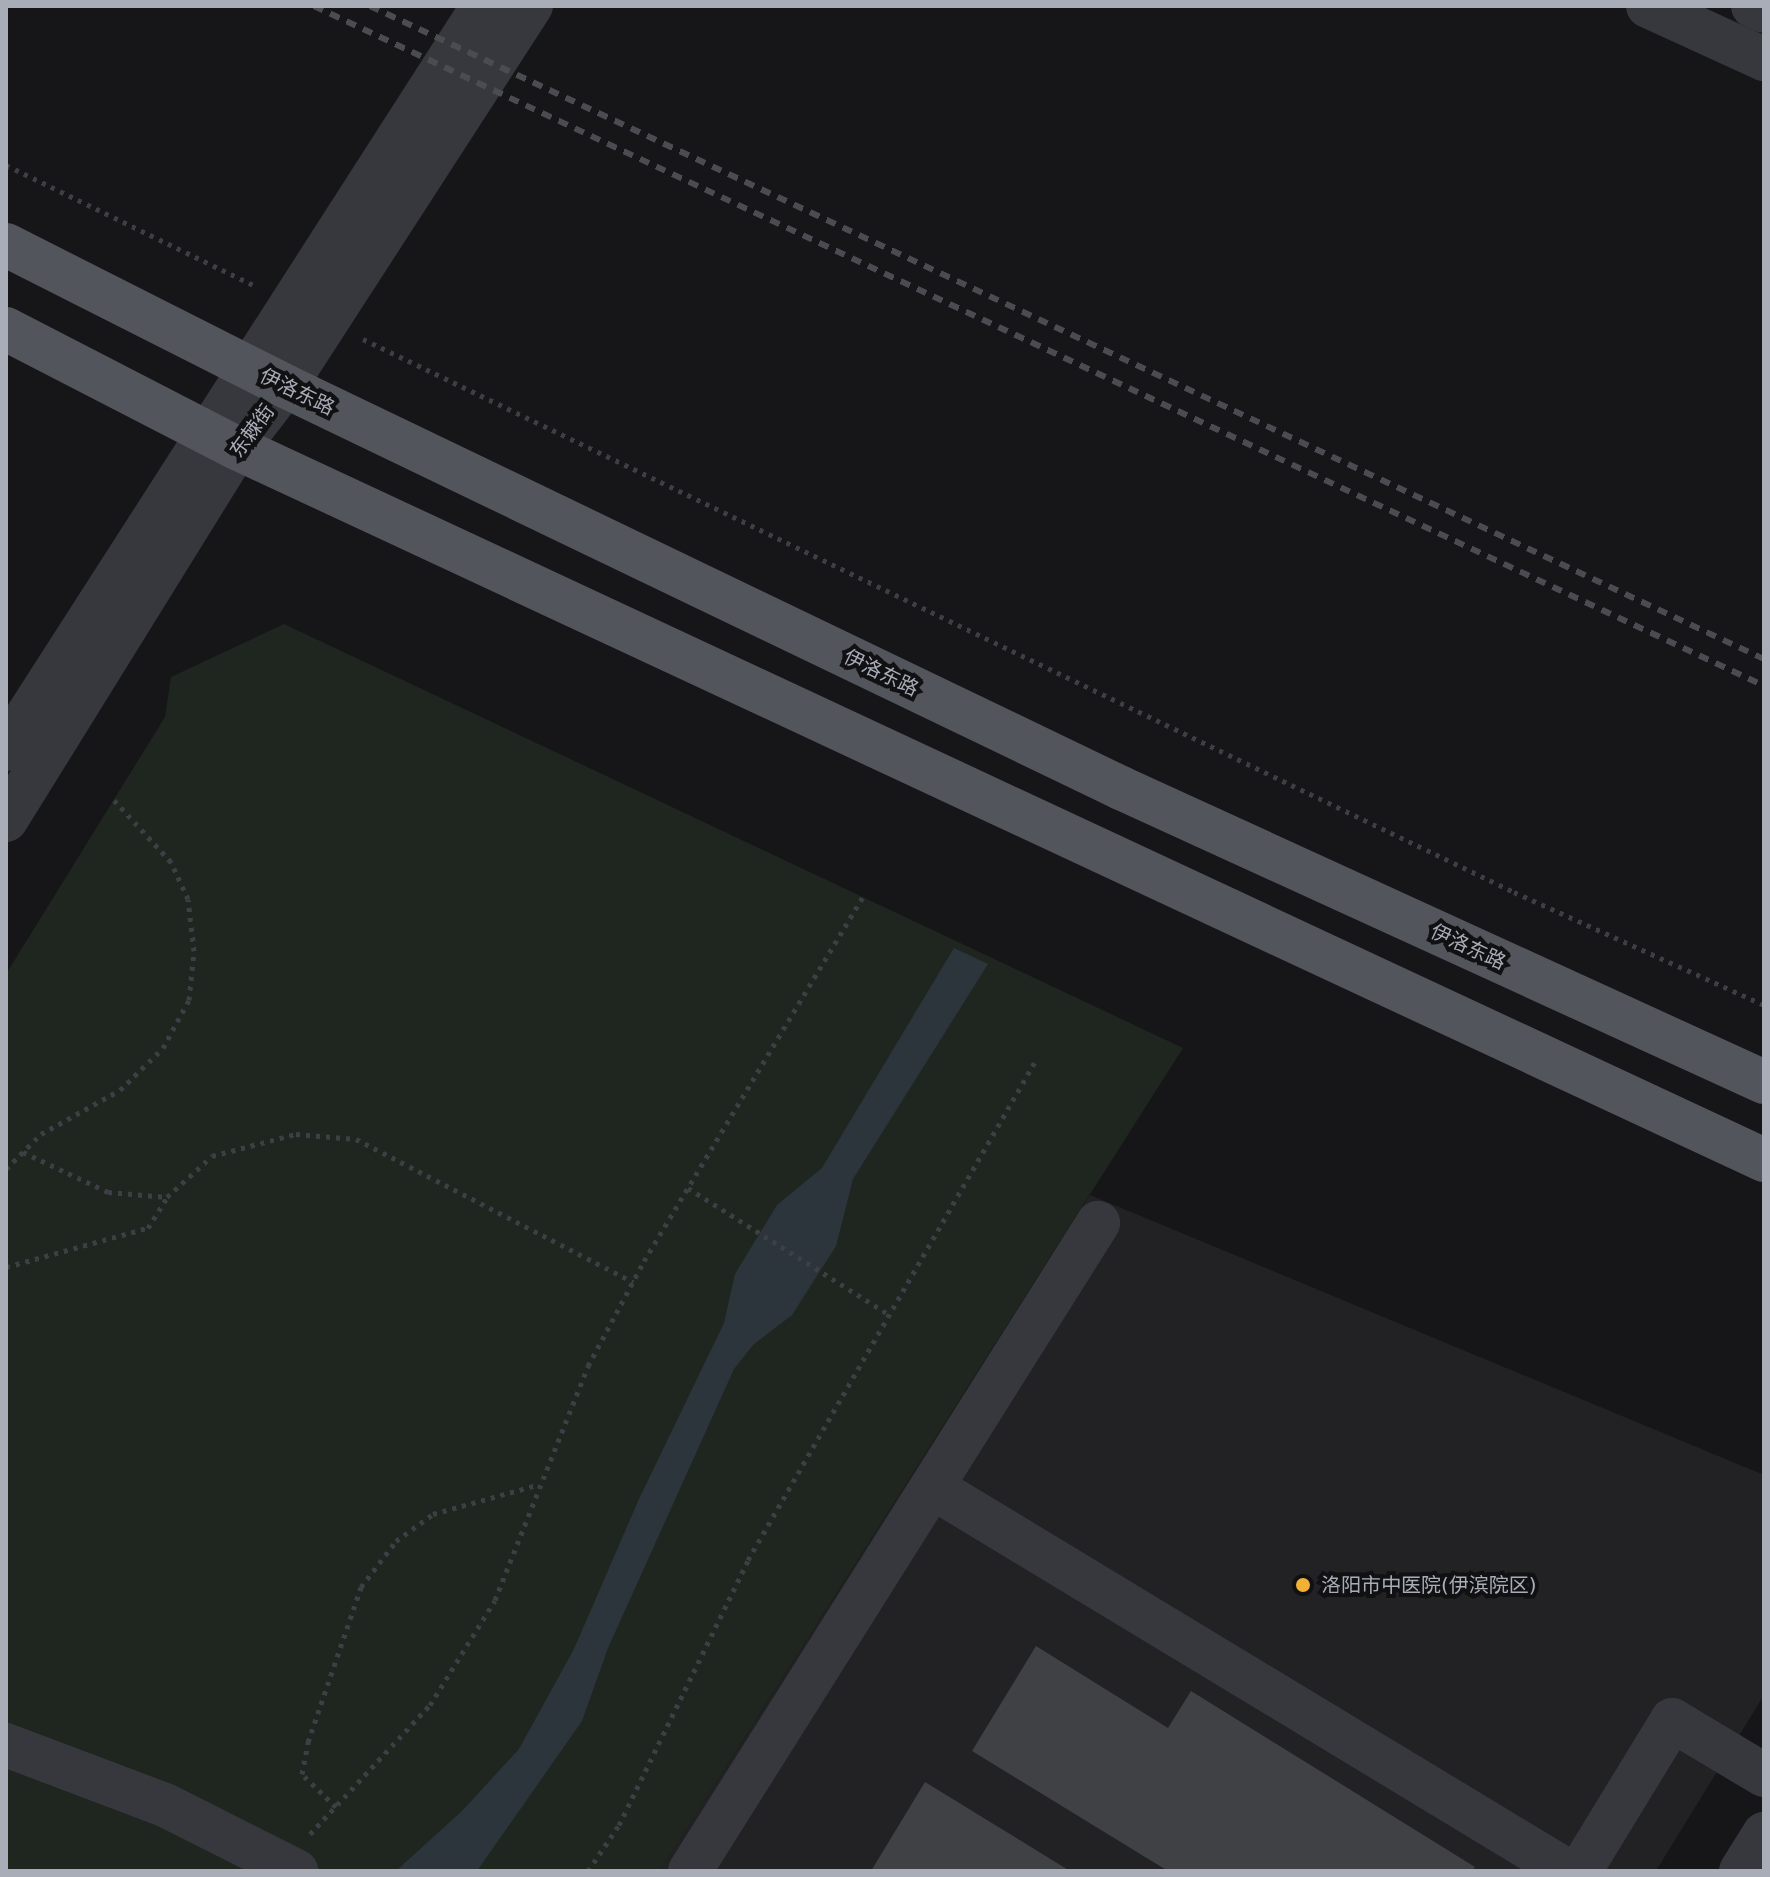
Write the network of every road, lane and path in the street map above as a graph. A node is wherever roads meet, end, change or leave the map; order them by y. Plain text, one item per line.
1 (483, 6) edge
2 (531, 6) edge
3 (1648, 6) edge
4 (1753, 6) edge
5 (1764, 11) edge
6 (1764, 59) edge
7 (6, 165) edge
8 (6, 245) edge
9 (310, 313) junction
10 (6, 329) edge
11 (268, 378) junction
12 (221, 440) junction
13 (6, 749) edge
14 (114, 800) dead end
15 (6, 820) edge
16 (863, 897) dead end
17 (1764, 1005) edge
18 (1036, 1060) dead end
19 (1764, 1082) edge
20 (23, 1152) junction
21 (1764, 1160) edge
22 (6, 1169) edge
23 (688, 1188) junction
24 (167, 1197) junction
25 (1098, 1223) dead end
26 (6, 1267) edge
27 (633, 1282) junction
28 (888, 1314) junction
29 (538, 1485) junction
30 (932, 1487) junction
31 (6, 1745) edge
32 (1764, 1775) edge
33 (336, 1807) junction
34 (1764, 1834) edge
35 (289, 1867) edge
36 (588, 1871) edge
37 (690, 1871) edge
38 (1567, 1871) edge
39 (1580, 1871) edge
40 (1741, 1871) edge

1 - 9 street, 东棘街
2 - 9 street, 东棘街
3 - 6 street
4 - 5 street
7 - 9 path
8 - 11 main road, 伊洛东路
9 - 11 street, 东棘街
9 - 17 path
10 - 12 main road
11 - 12 street, 东棘街
11 - 19 main road, 伊洛东路
12 - 13 street, 东棘街
12 - 15 street, 东棘街
12 - 21 main road
14 - 20 path
16 - 23 path
18 - 28 path
20 - 22 path
20 - 24 path
23 - 27 path
23 - 28 path
24 - 26 path
24 - 27 path
25 - 30 street
27 - 29 path
28 - 36 path
29 - 33 path
29 - 33 path
30 - 37 street
30 - 38 street
31 - 35 street
32 - 39 street
33 - 35 path
34 - 40 street

